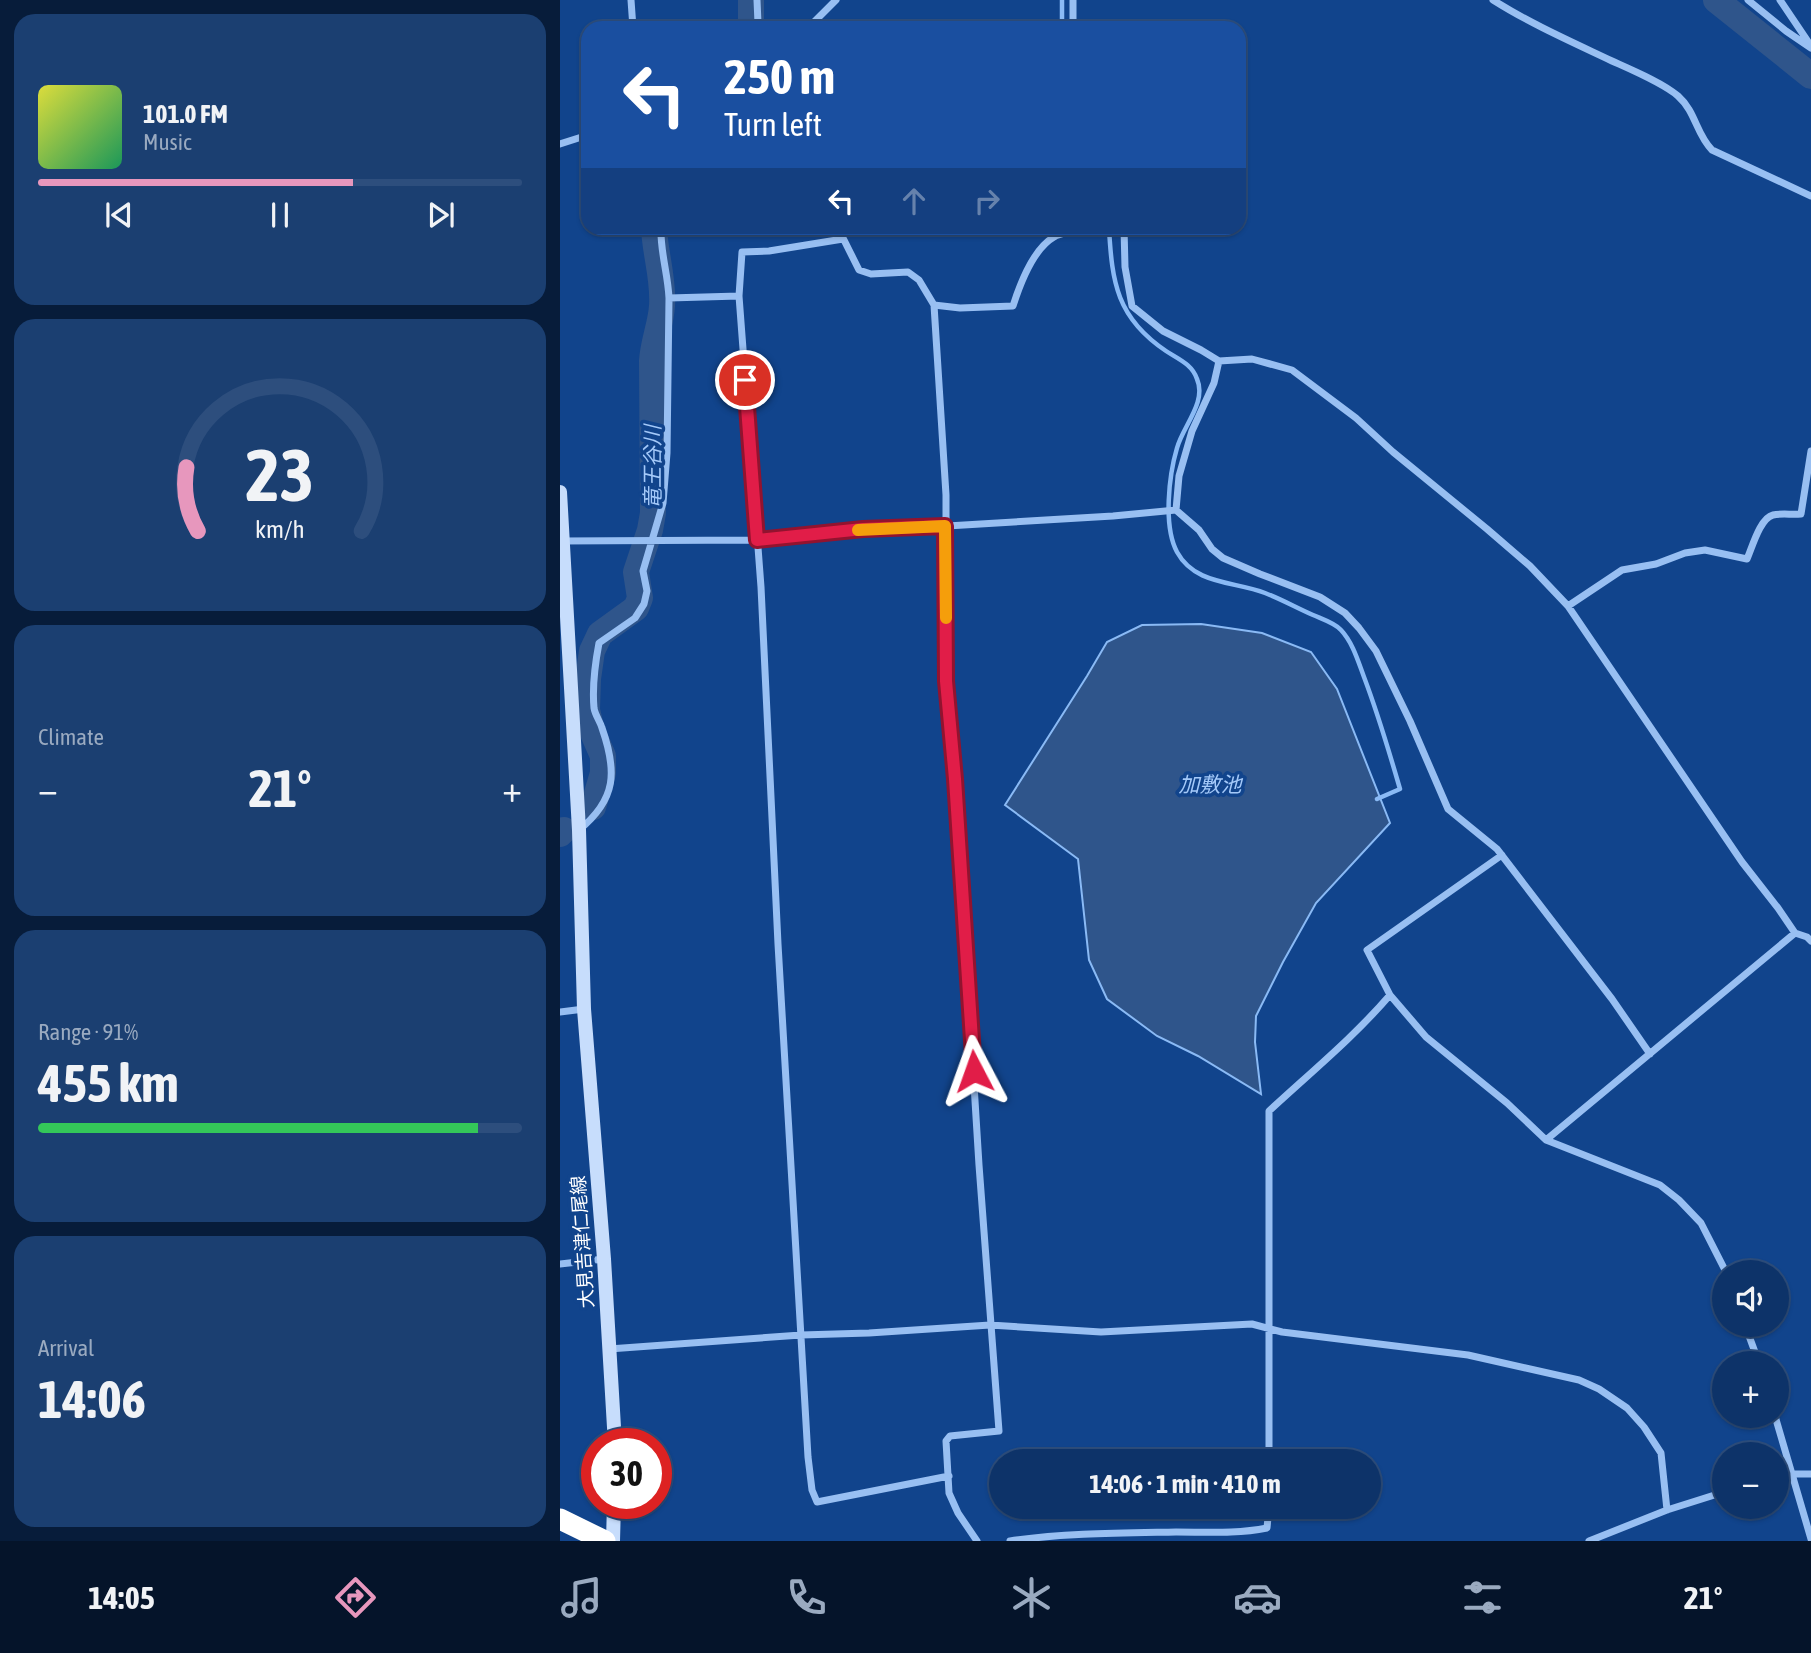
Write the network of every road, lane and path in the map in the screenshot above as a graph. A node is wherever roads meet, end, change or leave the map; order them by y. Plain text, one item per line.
1 (631, 0) edge
2 (757, 0) edge
3 (836, 0) edge
4 (1073, 0) edge
5 (1493, 0) edge
6 (1748, 0) edge
7 (1780, 0) edge
8 (632, 21) edge
9 (758, 21) edge
10 (815, 21) edge
11 (1073, 21) edge
12 (1811, 47) edge
13 (581, 137) edge
14 (560, 144) edge
15 (1811, 196) edge
16 (661, 235) edge
17 (841, 235) edge
18 (1062, 235) edge
19 (1122, 235) edge
20 (843, 239) junction
21 (739, 296) junction
22 (669, 298) junction
23 (934, 304) junction
24 (1219, 361) junction
25 (1811, 451) edge
26 (1811, 461) edge
27 (560, 492) edge
28 (1176, 510) junction
29 (945, 526) junction
30 (757, 540) junction
31 (561, 541) edge
32 (647, 541) junction
33 (1568, 606) junction
34 (565, 670) edge
35 (579, 830) junction
36 (1502, 855) junction
37 (1795, 933) junction
38 (1811, 941) edge
39 (1390, 995) junction
40 (584, 1009) junction
41 (560, 1012) edge
42 (1650, 1054) junction
43 (1546, 1140) junction
44 (604, 1259) junction
45 (1720, 1260) edge
46 (560, 1264) edge
47 (990, 1325) junction
48 (1268, 1327) junction
49 (801, 1335) junction
50 (608, 1349) junction
51 (614, 1428) edge
52 (1778, 1428) edge
53 (1269, 1449) edge
54 (1792, 1474) junction
55 (1811, 1474) edge
56 (1789, 1475) edge
57 (949, 1476) junction
58 (1712, 1496) edge
59 (1667, 1510) junction
60 (560, 1519) edge
61 (614, 1519) edge
62 (1268, 1519) edge
63 (1811, 1539) edge
64 (605, 1541) edge
65 (613, 1541) edge
66 (976, 1541) edge
67 (1010, 1541) edge
68 (1589, 1541) edge

1 - 8 street
2 - 9 street
3 - 10 street
4 - 11 street
5 - 15 street
6 - 12 street
7 - 12 street
13 - 14 street
16 - 22 street
17 - 20 street
18 - 23 street
19 - 24 street
20 - 21 street
20 - 23 street
21 - 22 street
21 - 30 street
22 - 32 street
23 - 29 street
24 - 28 street
24 - 33 street
25 - 26 street
26 - 33 street
27 - 31 main road, 大見吉津仁尾線
28 - 29 street
28 - 36 street
29 - 30 street
29 - 47 street
30 - 32 street
30 - 49 street
31 - 32 street
31 - 34 main road, 大見吉津仁尾線
32 - 35 street
33 - 37 street
34 - 35 main road, 大見吉津仁尾線
35 - 40 main road, 大見吉津仁尾線
36 - 39 street
36 - 42 street
37 - 38 street
37 - 42 street
39 - 43 street
39 - 48 street
40 - 41 street
40 - 44 main road, 大見吉津仁尾線
42 - 43 street
43 - 45 street
44 - 46 street
44 - 50 main road, 大見吉津仁尾線
47 - 48 street
47 - 49 street
47 - 57 street
48 - 53 street
48 - 59 street
49 - 50 street
49 - 57 street
50 - 51 main road, 大見吉津仁尾線
52 - 54 street
54 - 55 street
54 - 56 street
54 - 63 street
57 - 66 street
58 - 59 street
59 - 68 street
60 - 64 highway
61 - 65 main road
62 - 67 street

